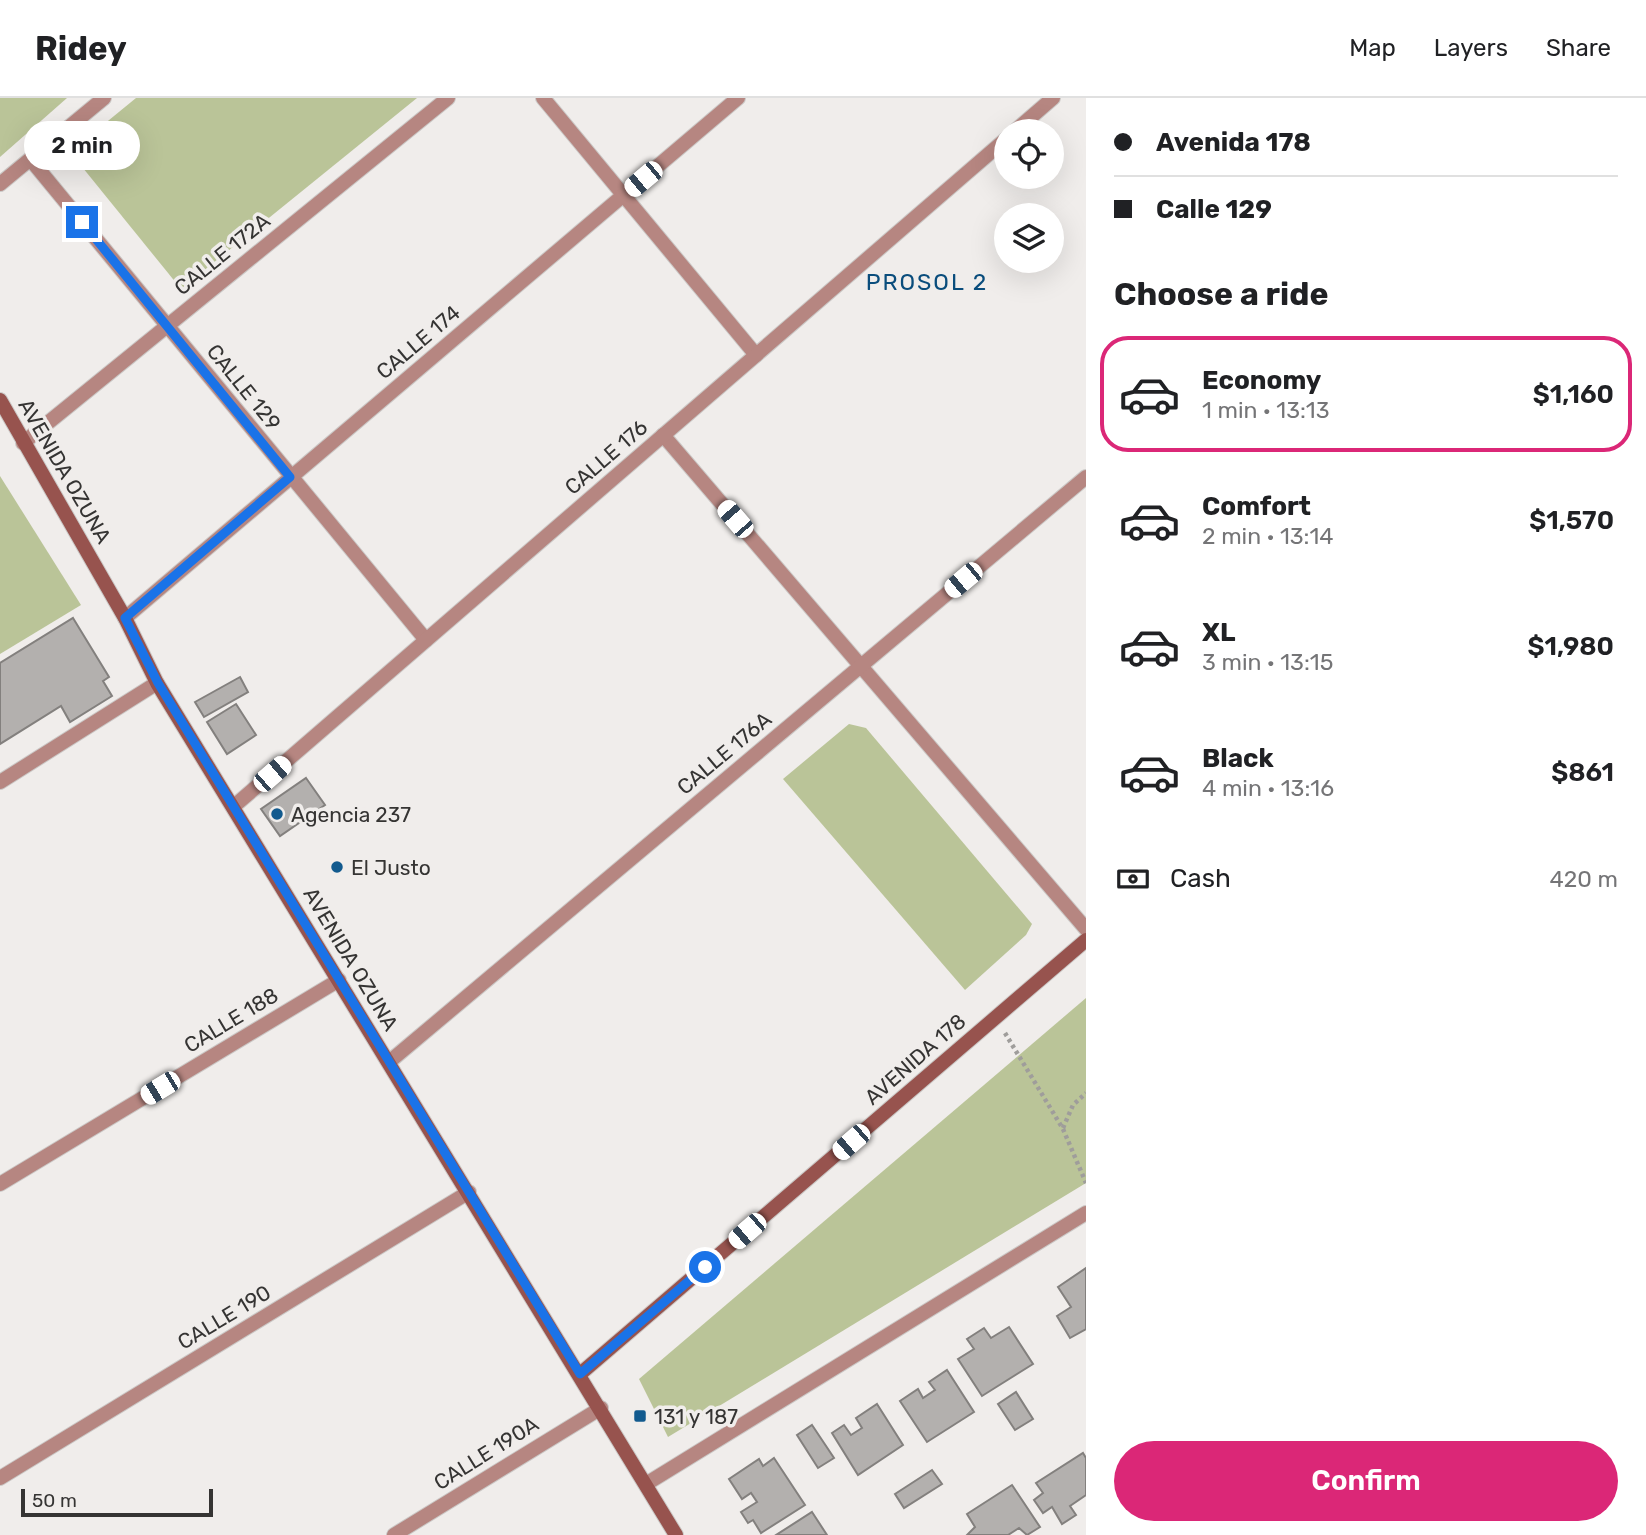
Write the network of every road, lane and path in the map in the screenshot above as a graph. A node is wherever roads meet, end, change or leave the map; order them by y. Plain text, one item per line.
1 (104, 98) edge
2 (448, 98) edge
3 (543, 98) edge
4 (738, 98) edge
5 (1053, 98) edge
6 (1029, 119) edge
7 (994, 149) edge
8 (31, 160) junction
9 (0, 184) edge
10 (624, 195) junction
11 (167, 326) junction
12 (756, 355) junction
13 (1, 404) edge
14 (663, 435) junction
15 (23, 443) junction
16 (290, 477) junction
17 (1086, 477) edge
18 (125, 618) junction
19 (426, 640) junction
20 (861, 665) junction
21 (158, 683) junction
22 (0, 782) edge
23 (233, 807) junction
24 (1086, 929) edge
25 (1086, 940) edge
26 (339, 980) junction
27 (996, 1017) junction
28 (389, 1062) junction
29 (1086, 1093) edge
30 (1063, 1129) junction
31 (1, 1181) edge
32 (1086, 1183) edge
33 (470, 1192) junction
34 (1086, 1213) edge
35 (580, 1374) junction
36 (601, 1408) junction
37 (0, 1478) edge
38 (646, 1484) junction
39 (394, 1535) edge
40 (676, 1535) edge

1 - 8 street
2 - 11 street, CALLE 172A
3 - 10 street
4 - 10 street, CALLE 174
5 - 6 street
7 - 12 street, CALLE 176
8 - 9 street
8 - 11 street, CALLE 129
10 - 12 street
10 - 16 street, CALLE 174
11 - 15 street, CALLE 172A
11 - 16 street, CALLE 129
12 - 14 street, CALLE 176
13 - 15 main road, AVENIDA OZUNA
14 - 19 street, CALLE 176
14 - 20 street
15 - 18 main road, AVENIDA OZUNA
16 - 18 street, CALLE 174
16 - 19 street, CALLE 129
17 - 20 street, CALLE 176A
18 - 21 main road, AVENIDA OZUNA
19 - 23 street, CALLE 176
20 - 24 street
20 - 28 street, CALLE 176A
21 - 22 street
21 - 23 main road, AVENIDA OZUNA
23 - 26 main road, AVENIDA OZUNA
25 - 27 main road, AVENIDA 178
26 - 28 main road, AVENIDA OZUNA
26 - 31 street, CALLE 188
27 - 30 path
27 - 35 main road, AVENIDA 178
28 - 33 main road, AVENIDA OZUNA
29 - 30 path
30 - 32 path
33 - 35 main road, AVENIDA OZUNA
33 - 37 street, CALLE 190
34 - 38 street
35 - 36 main road, AVENIDA OZUNA
36 - 38 main road, AVENIDA OZUNA
36 - 39 street, CALLE 190A
38 - 40 main road, AVENIDA OZUNA

